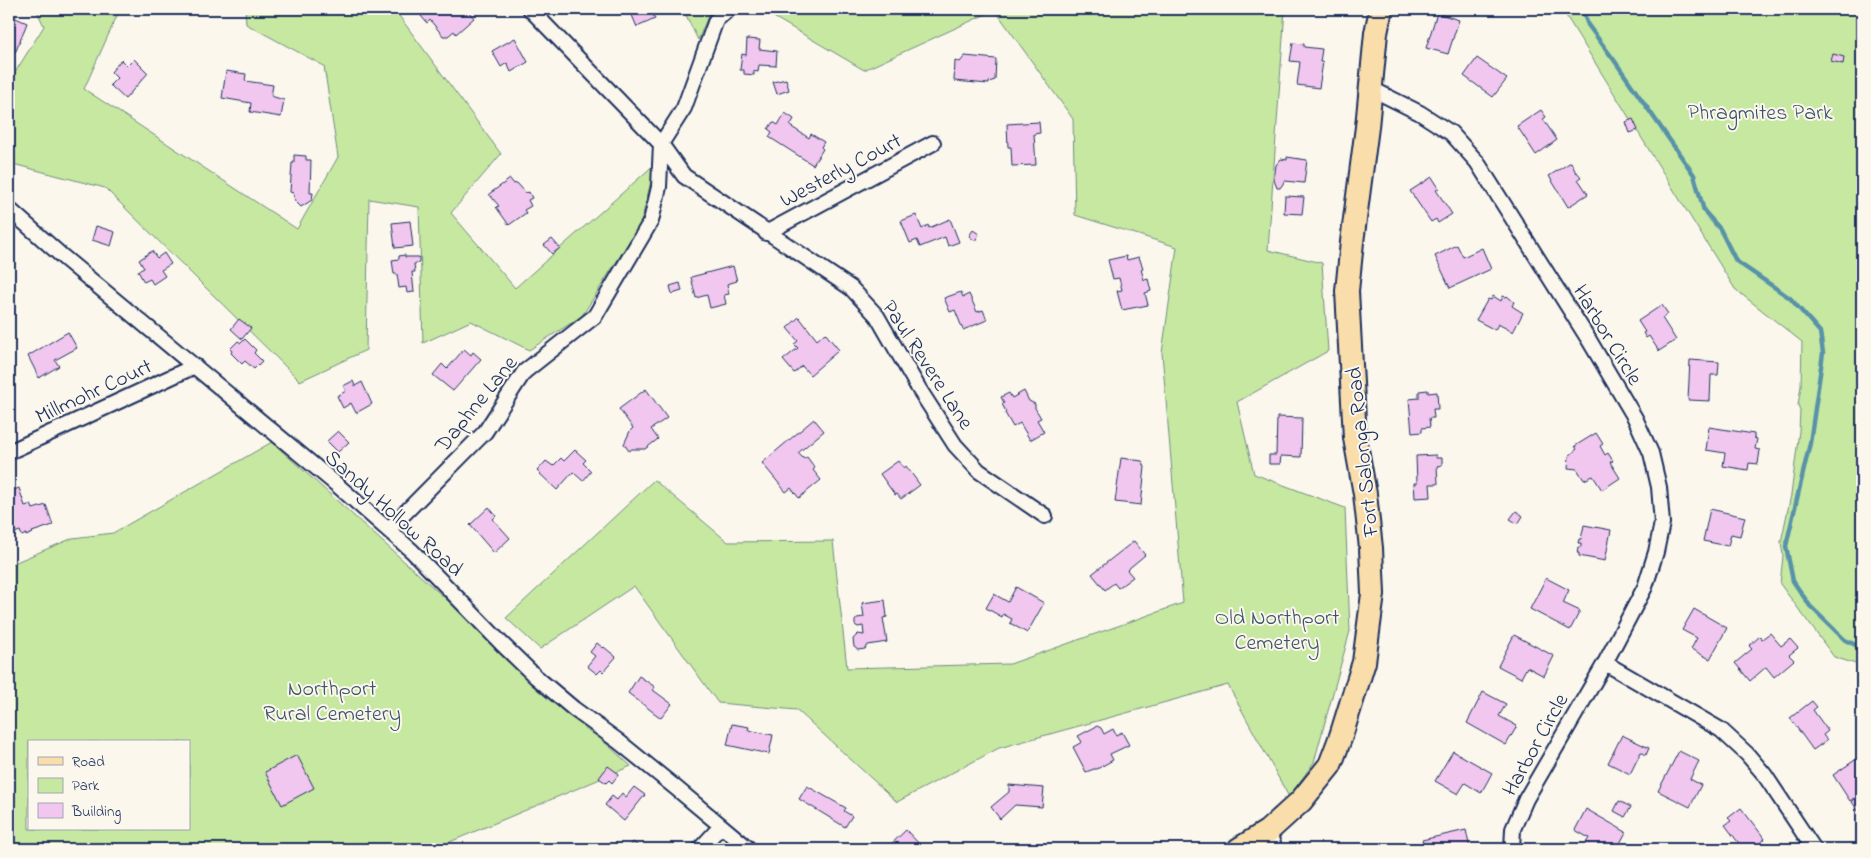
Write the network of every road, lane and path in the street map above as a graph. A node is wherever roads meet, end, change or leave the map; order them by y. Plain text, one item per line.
1 (530, 9) edge
2 (729, 9) edge
3 (1381, 9) edge
4 (1370, 88) junction
5 (933, 143) dead end
6 (662, 144) junction
7 (9, 209) edge
8 (766, 233) junction
9 (196, 366) junction
10 (9, 452) edge
11 (1045, 516) dead end
12 (388, 530) junction
13 (1605, 662) junction
14 (721, 826) junction
15 (1272, 840) edge
16 (700, 849) edge
17 (749, 849) edge
18 (1239, 849) edge
19 (1512, 849) edge
20 (1814, 849) edge

1 - 6 street, Paul Revere Lane
2 - 6 street
3 - 4 main road, Fort Salonga Road
4 - 13 street, Harbor Circle
4 - 15 main road, Fort Salonga Road
5 - 8 street, Westerly Court
6 - 8 street, Paul Revere Lane
6 - 12 street, Daphne Lane
7 - 9 street, Sandy Hollow Road
8 - 11 street, Paul Revere Lane
9 - 10 street, Millmohr Court
9 - 12 street, Sandy Hollow Road
12 - 14 street, Sandy Hollow Road
13 - 19 street, Harbor Circle
13 - 20 street
14 - 16 street
14 - 17 street, Sandy Hollow Road
15 - 18 main road, Fort Salonga Road

